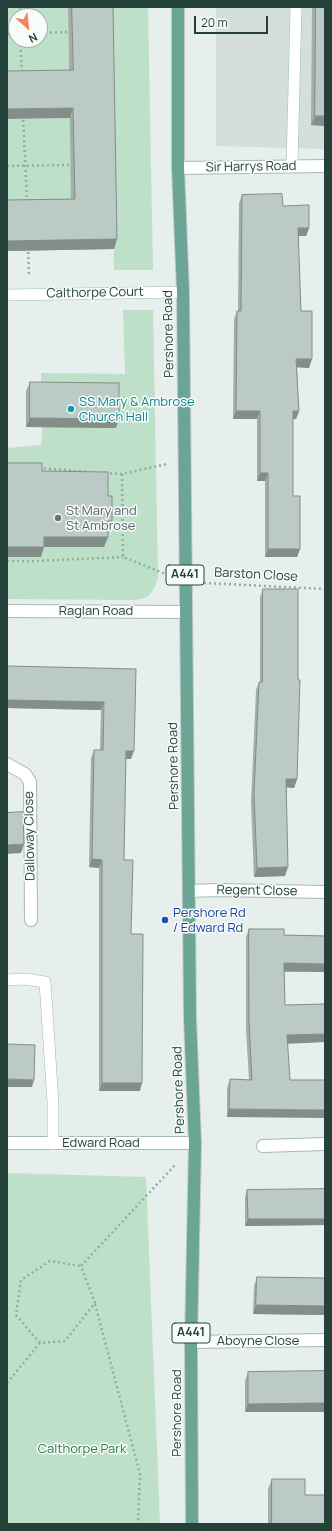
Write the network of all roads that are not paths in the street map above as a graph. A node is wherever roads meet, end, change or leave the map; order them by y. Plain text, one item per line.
1 (178, 7) edge
2 (296, 7) edge
3 (292, 166) junction
4 (325, 166) edge
5 (178, 168) junction
6 (183, 292) junction
7 (7, 295) edge
8 (7, 611) edge
9 (185, 612) junction
10 (7, 764) edge
11 (190, 891) junction
12 (325, 892) edge
13 (31, 920) dead end
14 (7, 980) edge
15 (7, 1143) edge
16 (195, 1143) junction
17 (53, 1144) junction
18 (325, 1144) edge
19 (263, 1146) dead end
20 (325, 1340) edge
21 (191, 1342) junction
22 (192, 1524) edge

1 - 5 main road, Pershore Road / A441
2 - 3 lane
3 - 4 street, Sir Harrys Road
3 - 5 street, Sir Harrys Road
5 - 6 main road, Pershore Road / A441
6 - 7 lane, Calthorpe Court
6 - 9 main road, Pershore Road / A441
8 - 9 street, Raglan Road
9 - 11 main road, Pershore Road / A441
10 - 13 street, Dalloway Close
11 - 12 street, Regent Close
11 - 16 main road, Pershore Road / A441
14 - 17 lane
15 - 17 street, Edward Road
16 - 17 street, Edward Road
16 - 21 main road, Pershore Road / A441
18 - 19 street
20 - 21 street, Aboyne Close
21 - 22 main road, Pershore Road / A441

